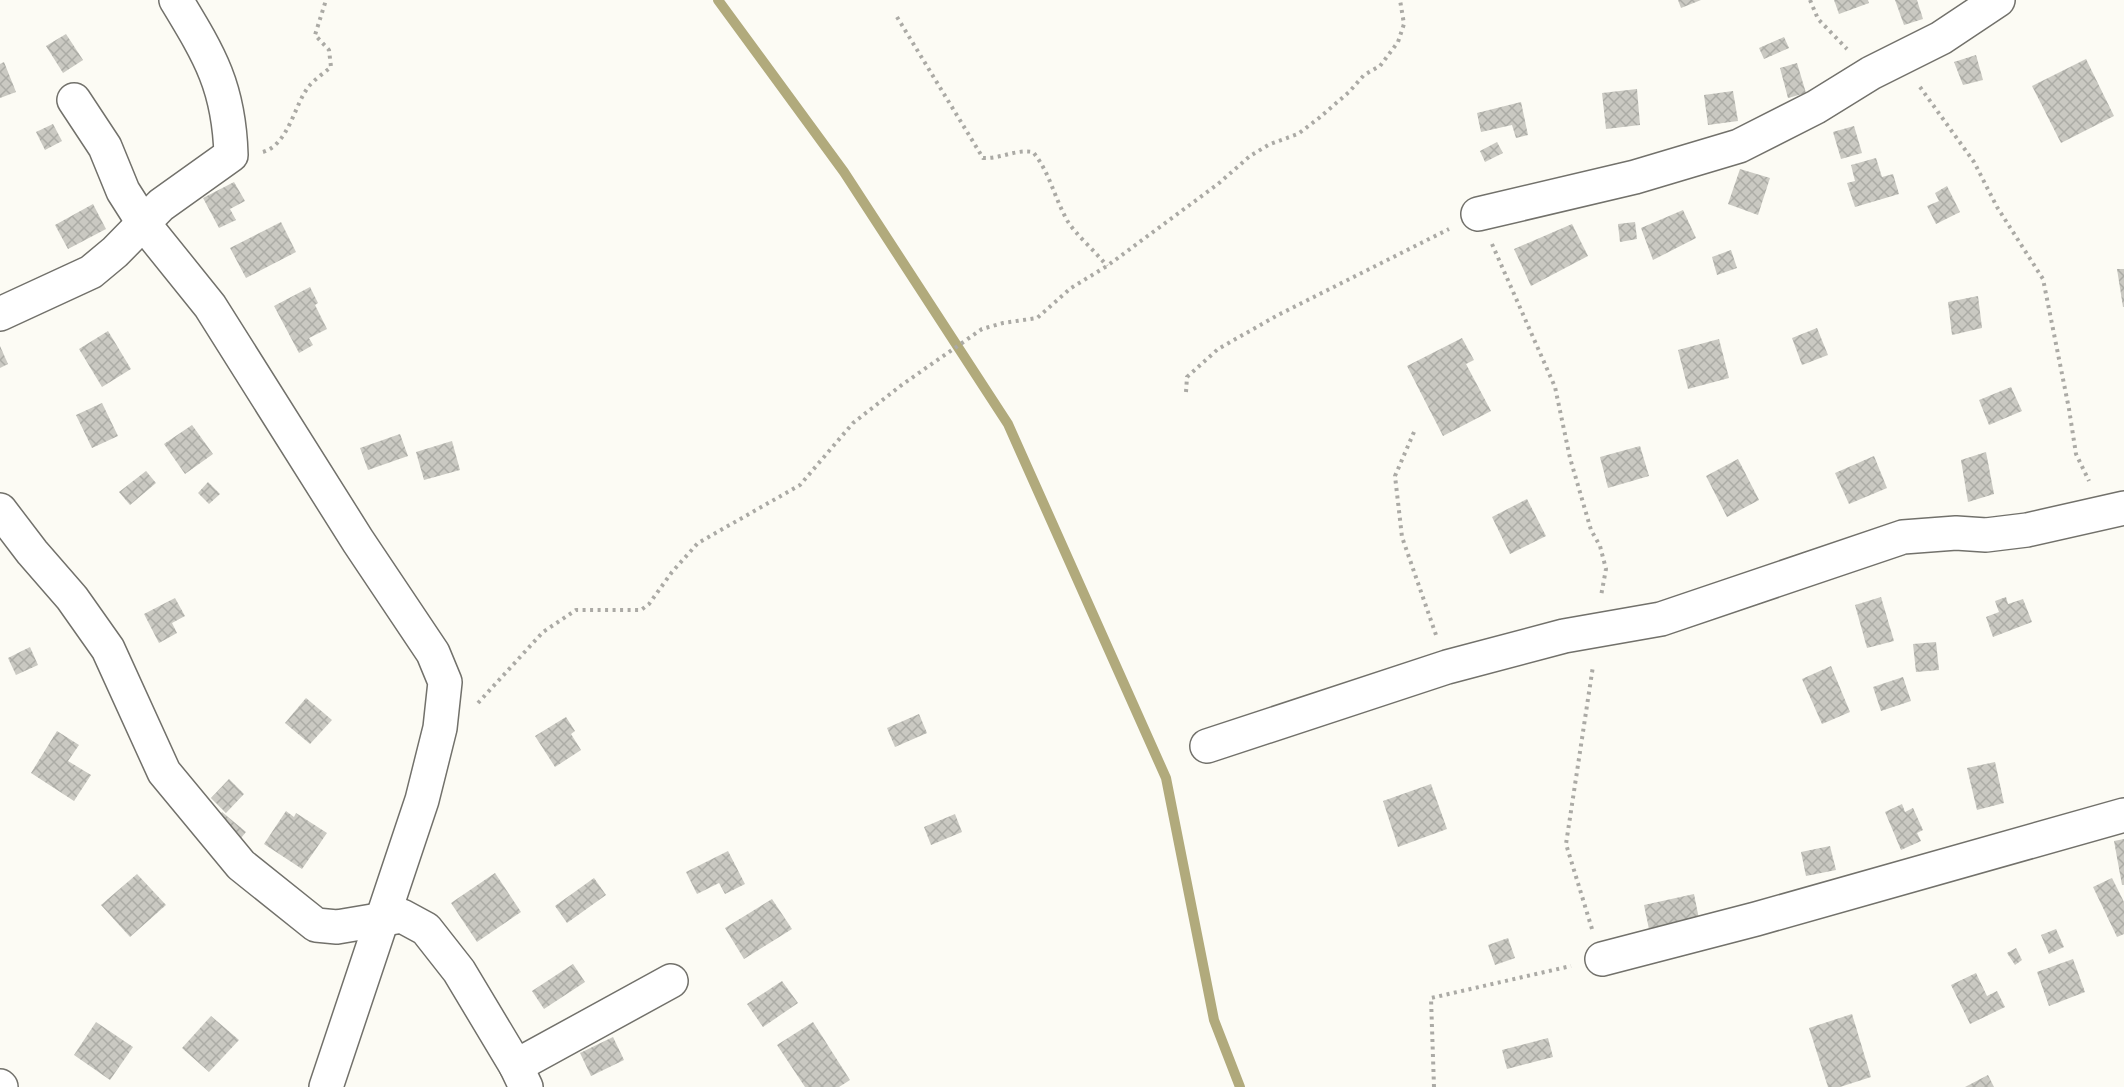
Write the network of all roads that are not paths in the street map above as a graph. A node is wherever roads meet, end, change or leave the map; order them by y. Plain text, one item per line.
1 (176, 0) edge
2 (1998, 0) edge
3 (74, 100) dead end
4 (1478, 213) road end
5 (144, 224) junction
6 (0, 314) edge
7 (2124, 508) edge
8 (0, 510) edge
9 (1207, 746) dead end
10 (2124, 815) edge
11 (383, 918) junction
12 (1602, 959) road end
13 (671, 981) dead end
14 (521, 1076) edge
15 (326, 1087) edge

1 - 5 street
2 - 4 street
3 - 5 street
5 - 6 street
5 - 11 street
7 - 9 street
8 - 11 street
10 - 12 street
11 - 14 street
11 - 15 street
13 - 14 street

